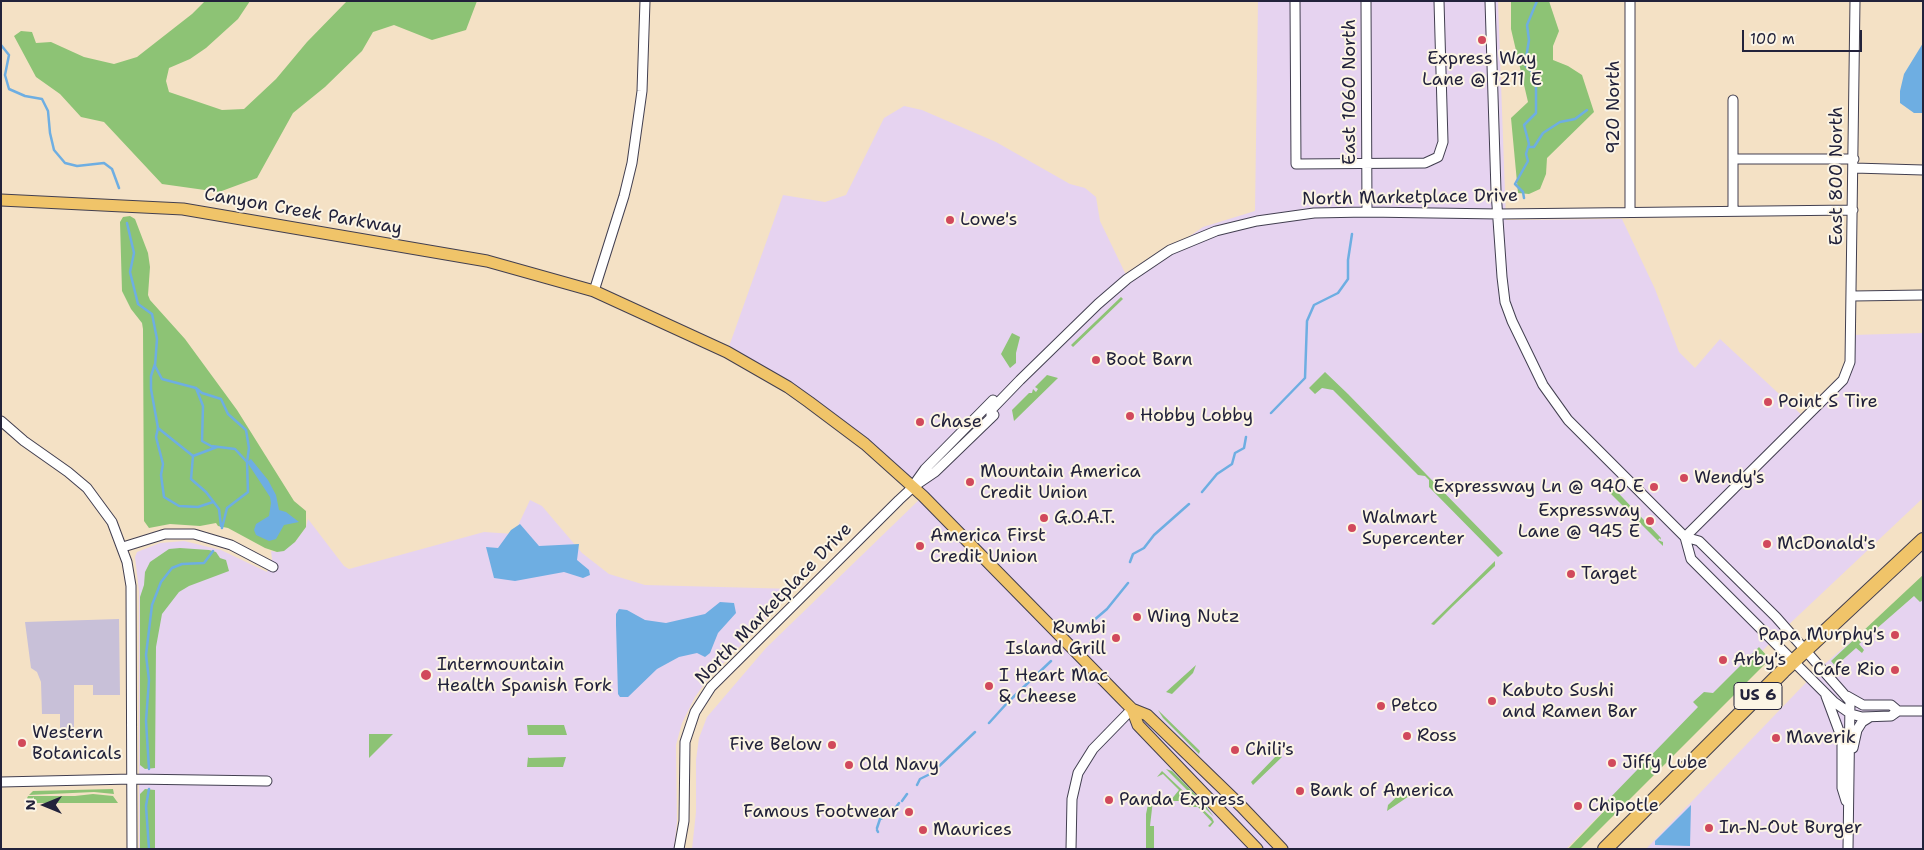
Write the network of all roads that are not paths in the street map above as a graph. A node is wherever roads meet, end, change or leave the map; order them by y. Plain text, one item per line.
1 (645, 1) edge
2 (1294, 1) edge
3 (1366, 1) edge
4 (1439, 1) edge
5 (1490, 1) edge
6 (1630, 1) edge
7 (1855, 1) edge
8 (1733, 100) dead end
9 (1732, 159) junction
10 (1367, 163) junction
11 (1854, 164) junction
12 (1923, 170) edge
13 (1, 200) edge
14 (1853, 210) junction
15 (1733, 211) junction
16 (1367, 212) junction
17 (1630, 212) junction
18 (1498, 214) junction
19 (594, 291) junction
20 (1923, 295) edge
21 (1853, 296) junction
22 (1020, 380) junction
23 (1, 421) edge
24 (913, 487) junction
25 (1685, 537) junction
26 (1923, 540) edge
27 (123, 547) junction
28 (273, 567) dead end
29 (1806, 650) junction
30 (1793, 661) junction
31 (1826, 694) junction
32 (1845, 695) junction
33 (1863, 705) junction
34 (1132, 709) junction
35 (1898, 711) junction
36 (1923, 711) edge
37 (1851, 714) junction
38 (1870, 716) junction
39 (1842, 739) junction
40 (1850, 758) junction
41 (132, 778) junction
42 (267, 781) dead end
43 (1, 782) edge
44 (1848, 809) junction
45 (132, 849) edge
46 (679, 849) edge
47 (1071, 849) edge
48 (1257, 849) edge
49 (1282, 849) edge
50 (1605, 849) edge
51 (1848, 849) edge

1 - 19 street
2 - 10 street
3 - 10 street, East 1060 North
4 - 10 street
5 - 18 street
6 - 17 street, 920 North
7 - 11 street, East 800 North
8 - 9 street
9 - 11 street
9 - 15 street
10 - 16 street, East 1060 North
11 - 12 street
11 - 14 street, East 800 North
13 - 19 main road, Canyon Creek Parkway
14 - 15 street, North Marketplace Drive
14 - 21 street, East 800 North
15 - 17 street, North Marketplace Drive
16 - 18 street, North Marketplace Drive
16 - 22 street, North Marketplace Drive
17 - 18 street, North Marketplace Drive
18 - 25 street
19 - 24 main road, Canyon Creek Parkway
20 - 21 street
21 - 25 street, East 800 North
22 - 24 street, North Marketplace Drive
22 - 24 street, North Marketplace Drive
23 - 27 street
24 - 34 main road, Canyon Creek Parkway
24 - 46 street, North Marketplace Drive
25 - 29 street
25 - 30 street
26 - 29 highway, US 6
27 - 28 street
27 - 41 street
29 - 30 highway, US 6
29 - 32 street
30 - 31 street
30 - 50 highway, US 6
31 - 37 street
31 - 39 street
32 - 33 street
32 - 37 street
33 - 35 street
33 - 37 street
34 - 47 street
34 - 48 main road
34 - 49 main road
35 - 36 street
35 - 38 street
37 - 38 street
37 - 39 street
37 - 40 street
38 - 40 street
39 - 44 street
40 - 44 street
41 - 42 street
41 - 43 street
41 - 45 street
44 - 51 street

